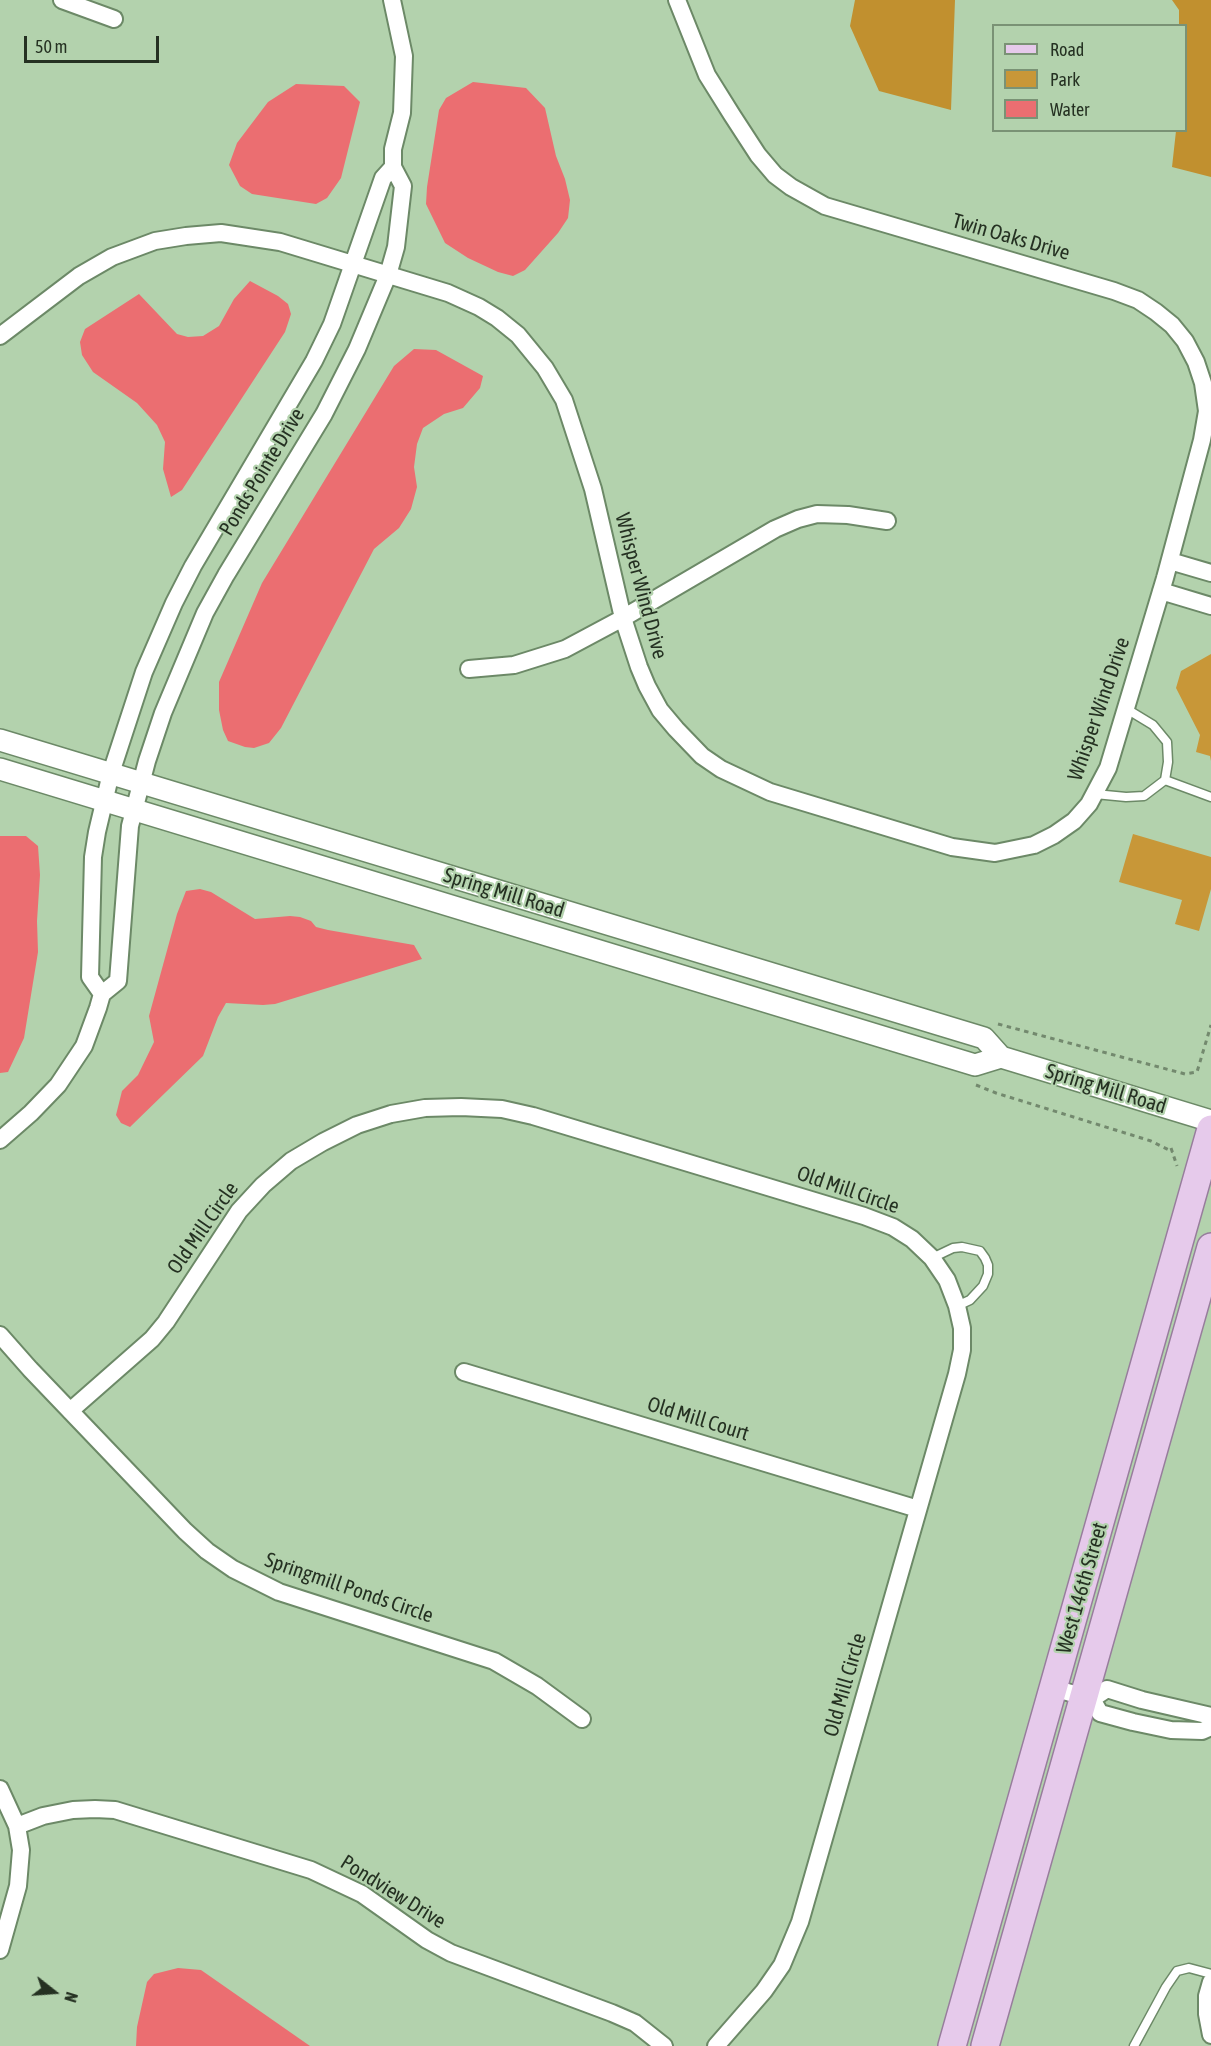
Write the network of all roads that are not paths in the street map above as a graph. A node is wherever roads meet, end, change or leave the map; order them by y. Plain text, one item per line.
1 (62, 0) edge
2 (393, 0) edge
3 (677, 0) edge
4 (114, 19) dead end
5 (393, 167) junction
6 (353, 265) junction
7 (388, 275) junction
8 (0, 336) edge
9 (887, 521) dead end
10 (1211, 573) edge
11 (1165, 577) junction
12 (1211, 606) edge
13 (623, 618) junction
14 (469, 669) dead end
15 (1125, 708) junction
16 (0, 740) edge
17 (0, 769) edge
18 (1165, 780) junction
19 (108, 787) junction
20 (1095, 794) junction
21 (137, 797) junction
22 (1211, 797) edge
23 (102, 994) junction
24 (1001, 1056) junction
25 (1211, 1121) edge
26 (1211, 1129) edge
27 (0, 1140) edge
28 (1211, 1247) edge
29 (932, 1258) junction
30 (957, 1306) junction
31 (0, 1335) edge
32 (464, 1372) dead end
33 (70, 1411) junction
34 (918, 1509) junction
35 (1053, 1688) junction
36 (1088, 1697) junction
37 (1211, 1716) edge
38 (582, 1719) dead end
39 (1211, 1727) edge
40 (0, 1790) edge
41 (17, 1826) junction
42 (0, 1950) edge
43 (1211, 1974) edge
44 (1211, 1982) edge
45 (1211, 2035) edge
46 (663, 2046) edge
47 (716, 2046) edge
48 (952, 2046) edge
49 (985, 2046) edge
50 (1134, 2046) edge

1 - 4 street
2 - 5 street, Ponds Pointe Drive
3 - 11 street, Twin Oaks Drive
5 - 6 street, Ponds Pointe Drive
5 - 7 street, Ponds Pointe Drive
6 - 7 street, Whisper Wind Drive
6 - 8 street, Whisper Wind Drive
6 - 19 street, Ponds Pointe Drive
7 - 13 street, Whisper Wind Drive
7 - 21 street, Ponds Pointe Drive
9 - 13 street
10 - 11 street
11 - 12 street
11 - 15 street, Whisper Wind Drive
13 - 14 street
13 - 20 street, Whisper Wind Drive
15 - 18 lane
15 - 20 street, Whisper Wind Drive
16 - 19 street, Spring Mill Road
17 - 19 street, Spring Mill Road
18 - 20 lane
18 - 22 lane
19 - 21 street, Spring Mill Road
19 - 21 street, Spring Mill Road
19 - 23 street, Ponds Pointe Drive
21 - 23 street, Ponds Pointe Drive
21 - 24 street, Spring Mill Road
21 - 24 street, Spring Mill Road
23 - 27 street, Ponds Pointe Drive
24 - 25 street, Spring Mill Road
26 - 35 main road, West 146th Street
28 - 36 main road, West 146th Street
29 - 30 street, Old Mill Circle
29 - 30 lane
29 - 33 street, Old Mill Circle
30 - 34 street, Old Mill Circle
31 - 33 street, Springmill Ponds Circle
32 - 34 street, Old Mill Court
33 - 38 street, Springmill Ponds Circle
34 - 47 street, Old Mill Circle
35 - 36 street
35 - 48 main road, West 146th Street
36 - 37 street
36 - 39 street
36 - 49 main road, West 146th Street
40 - 41 street
41 - 42 street
41 - 46 street, Pondview Drive
43 - 50 lane
44 - 45 street

